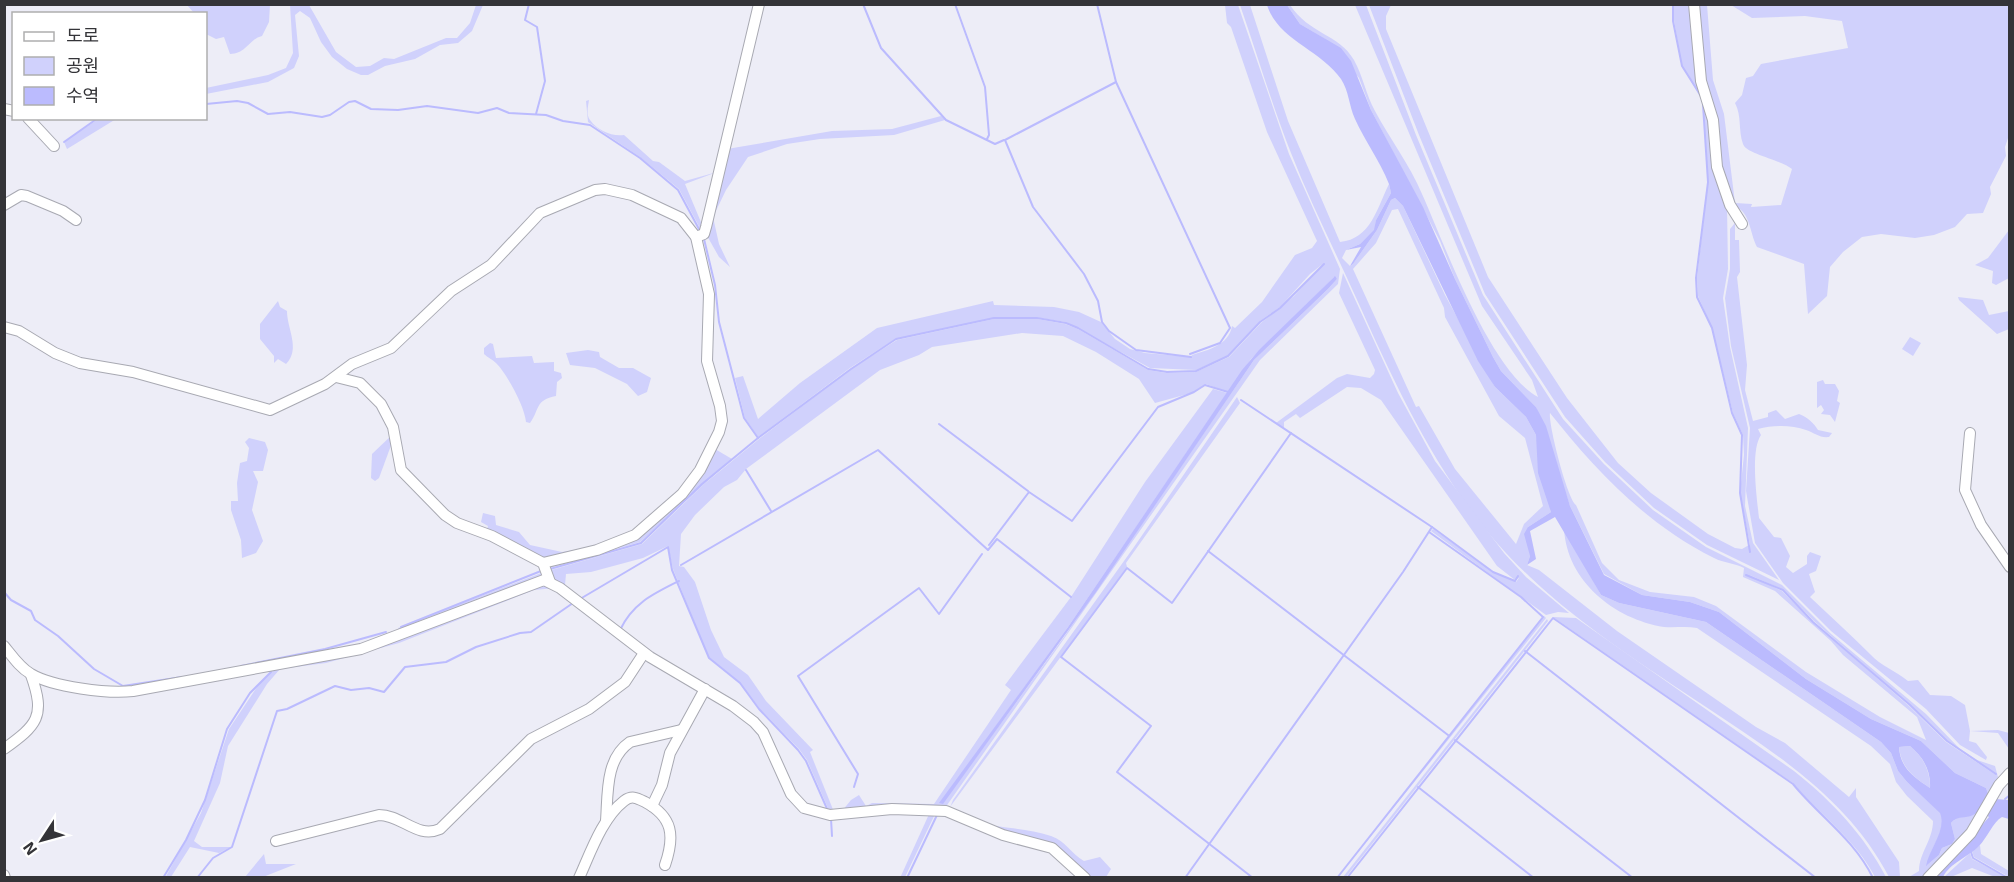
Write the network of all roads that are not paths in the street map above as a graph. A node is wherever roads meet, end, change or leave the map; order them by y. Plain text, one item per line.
1 (759, 4) edge
2 (1694, 4) edge
3 (30, 120) edge
4 (54, 146) dead end
5 (4, 204) edge
6 (76, 220) dead end
7 (1742, 224) dead end
8 (696, 237) junction
9 (4, 327) edge
10 (336, 377) junction
11 (1970, 433) dead end
12 (543, 563) junction
13 (2010, 567) edge
14 (550, 582) junction
15 (4, 646) edge
16 (644, 652) junction
17 (32, 675) junction
18 (705, 689) junction
19 (681, 730) junction
20 (4, 749) edge
21 (2010, 773) edge
22 (652, 806) junction
23 (606, 825) junction
24 (276, 842) dead end
25 (665, 865) dead end
26 (579, 878) edge
27 (1085, 878) edge
28 (1928, 878) edge

1 - 8 street
2 - 7 street
3 - 4 street
5 - 6 street
8 - 10 street
8 - 12 street
9 - 10 street
10 - 12 street
11 - 13 street
12 - 14 street
14 - 16 street
14 - 17 street
15 - 17 street
16 - 18 street
16 - 24 street
17 - 20 street
18 - 19 street
18 - 27 street
19 - 22 street
19 - 23 street
21 - 28 street
22 - 23 street
22 - 25 street
23 - 26 street

